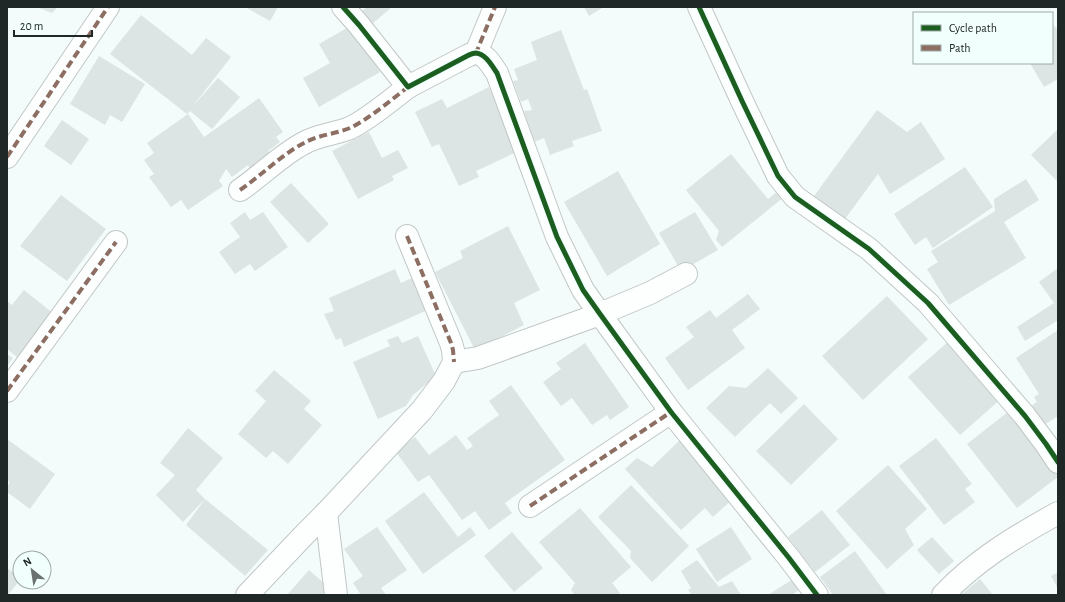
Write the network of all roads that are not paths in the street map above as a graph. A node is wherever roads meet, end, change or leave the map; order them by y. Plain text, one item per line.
1 (108, 7) edge
2 (343, 7) edge
3 (495, 7) edge
4 (699, 7) edge
5 (476, 54) junction
6 (408, 87) junction
7 (7, 157) edge
8 (240, 190) dead end
9 (407, 236) dead end
10 (116, 242) dead end
11 (686, 274) dead end
12 (600, 314) junction
13 (454, 362) junction
14 (7, 391) edge
15 (671, 412) junction
16 (1058, 462) edge
17 (530, 506) dead end
18 (1058, 513) edge
19 (326, 514) junction
20 (247, 595) edge
21 (336, 595) edge
22 (817, 595) edge
23 (943, 595) edge

1 - 7 street
2 - 6 street
3 - 5 street
4 - 16 street
5 - 6 street
5 - 12 street
6 - 8 street
9 - 13 street
10 - 14 street
11 - 12 street
12 - 13 street
12 - 15 street
13 - 19 street
15 - 17 street
15 - 22 street
18 - 23 street
19 - 20 street
19 - 21 street

